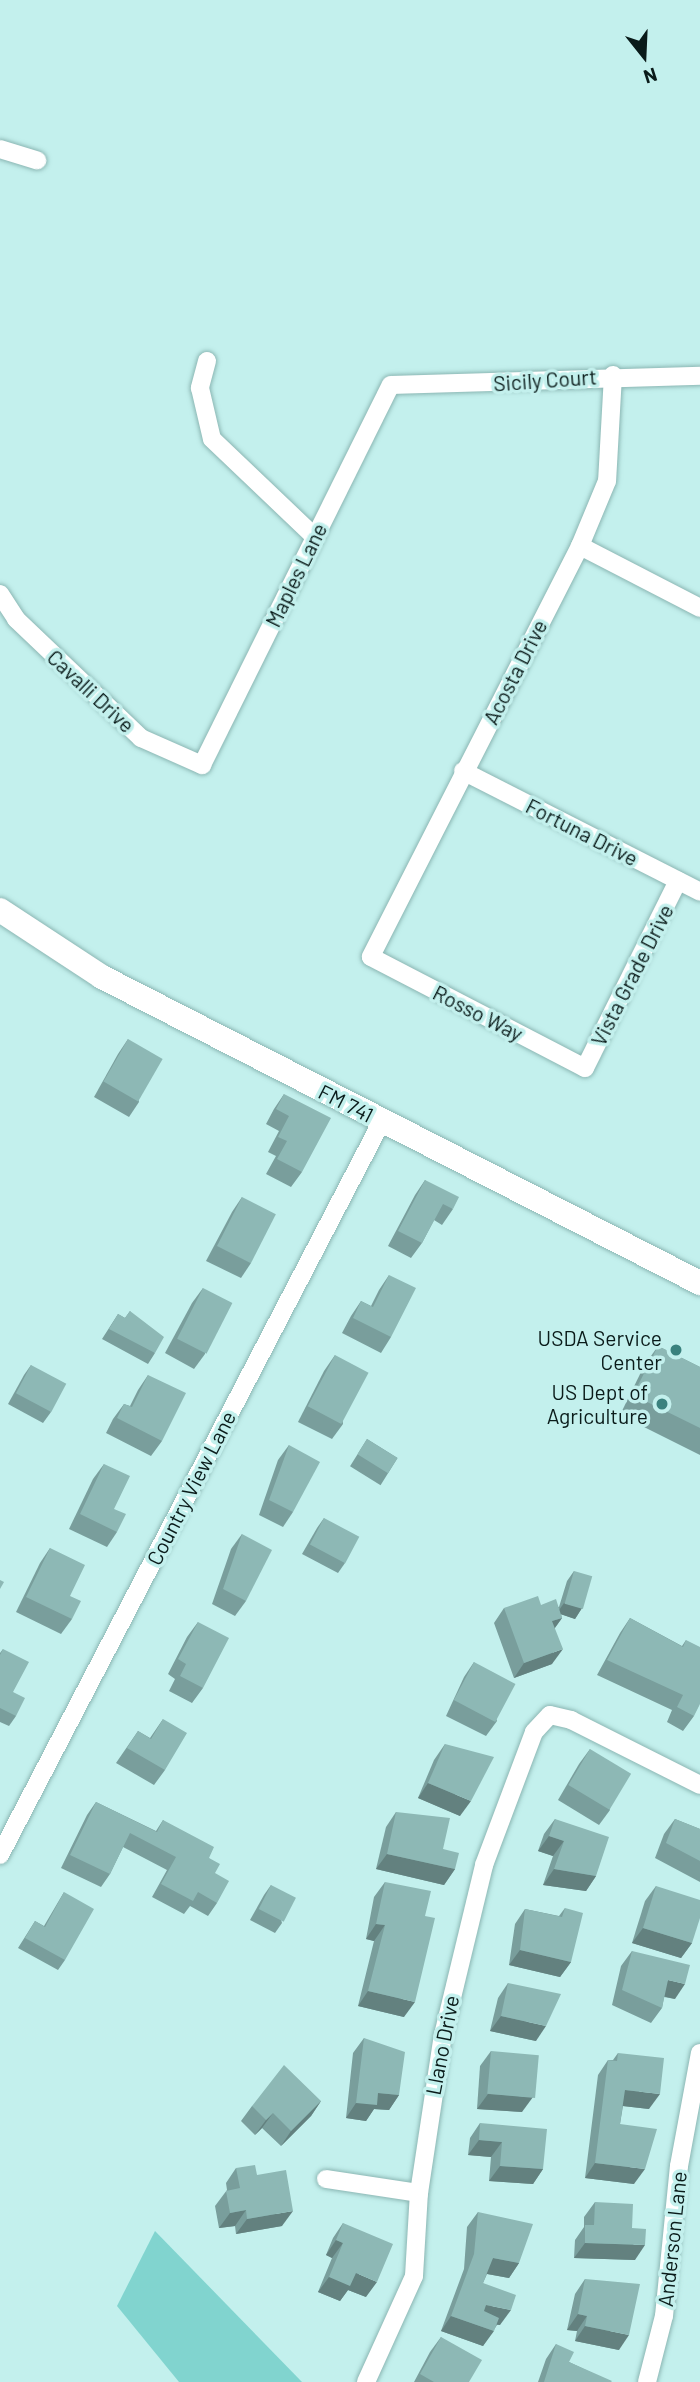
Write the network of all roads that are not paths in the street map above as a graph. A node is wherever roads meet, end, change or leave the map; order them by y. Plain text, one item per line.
1 (0, 149) edge
2 (37, 160) dead end
3 (207, 362) dead end
4 (613, 375) junction
5 (700, 376) edge
6 (391, 385) joint
7 (315, 537) junction
8 (580, 545) junction
9 (0, 594) edge
10 (700, 608) edge
11 (202, 765) joint
12 (463, 771) junction
13 (678, 881) junction
14 (700, 892) edge
15 (0, 910) edge
16 (371, 957) joint
17 (585, 1068) joint
18 (382, 1121) junction
19 (700, 1283) edge
20 (700, 1786) edge
21 (0, 1856) edge
22 (700, 2053) edge
23 (326, 2179) dead end
24 (419, 2193) junction
25 (366, 2382) edge
26 (647, 2382) edge

1 - 2 street
3 - 7 street
4 - 5 street, Sicily Court
4 - 6 street, Sicily Court
4 - 8 street, Acosta Drive
6 - 7 street, Maples Lane
7 - 11 street, Maples Lane
8 - 10 street
8 - 12 street, Acosta Drive
9 - 11 street, Cavalli Drive
12 - 13 street, Fortuna Drive
12 - 16 street, Acosta Drive
13 - 14 street, Fortuna Drive
13 - 17 street, Vista Grade Drive
15 - 18 main road, FM 741 / FM 741
16 - 17 street, Rosso Way
18 - 19 main road, FM 741 / FM 741
18 - 21 street, Country View Lane
20 - 24 street, Llano Drive
22 - 26 street, Anderson Lane
23 - 24 street
24 - 25 street, Llano Drive

